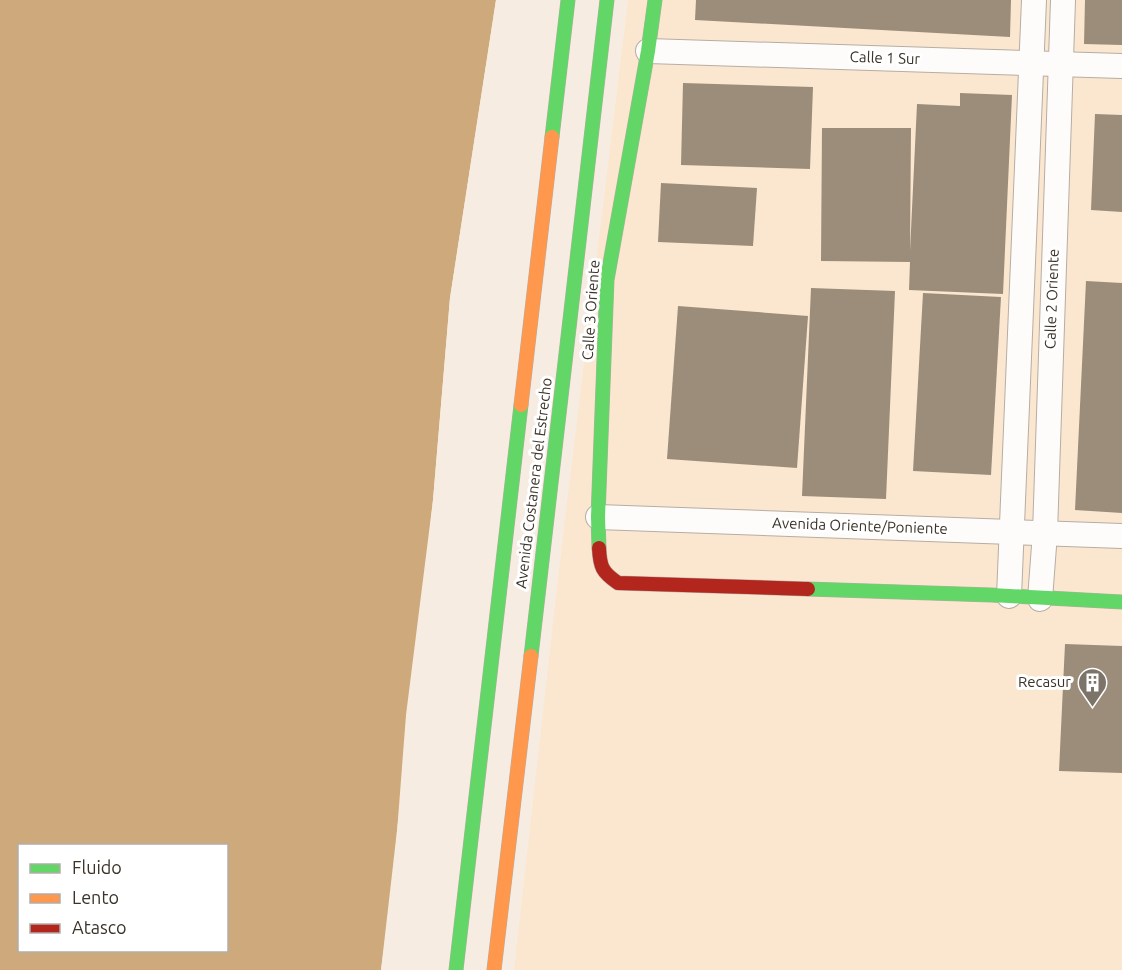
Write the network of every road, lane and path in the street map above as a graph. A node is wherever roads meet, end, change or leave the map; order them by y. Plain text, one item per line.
1 (568, 0) edge
2 (607, 0) edge
3 (655, 0) edge
4 (1034, 0) edge
5 (1063, 0) edge
6 (648, 51) junction
7 (1032, 63) junction
8 (1060, 63) junction
9 (1122, 66) edge
10 (598, 517) junction
11 (1012, 532) junction
12 (1045, 533) junction
13 (1122, 536) edge
14 (1009, 596) junction
15 (1040, 599) junction
16 (1122, 602) edge
17 (456, 970) edge
18 (494, 970) edge

1 - 17 main road, Avenida Costanera del Estrecho
2 - 18 main road, Avenida Costanera del Estrecho
3 - 6 main road, Calle 3 Oriente
4 - 7 street, Calle 2 Oriente
5 - 8 street, Calle 2 Oriente
6 - 7 street, Calle 1 Sur
6 - 10 main road, Calle 3 Oriente
7 - 8 street, Calle 1 Sur
7 - 11 street, Calle 2 Oriente
8 - 9 street, Calle 1 Sur
8 - 12 street, Calle 2 Oriente
10 - 11 street, Avenida Oriente/Poniente
10 - 14 main road, Calle 3 Oriente
11 - 12 street, Avenida Oriente/Poniente
11 - 14 street, Calle 2 Oriente
12 - 13 street, Avenida Oriente/Poniente
12 - 15 street, Calle 2 Oriente
14 - 15 main road
15 - 16 main road

